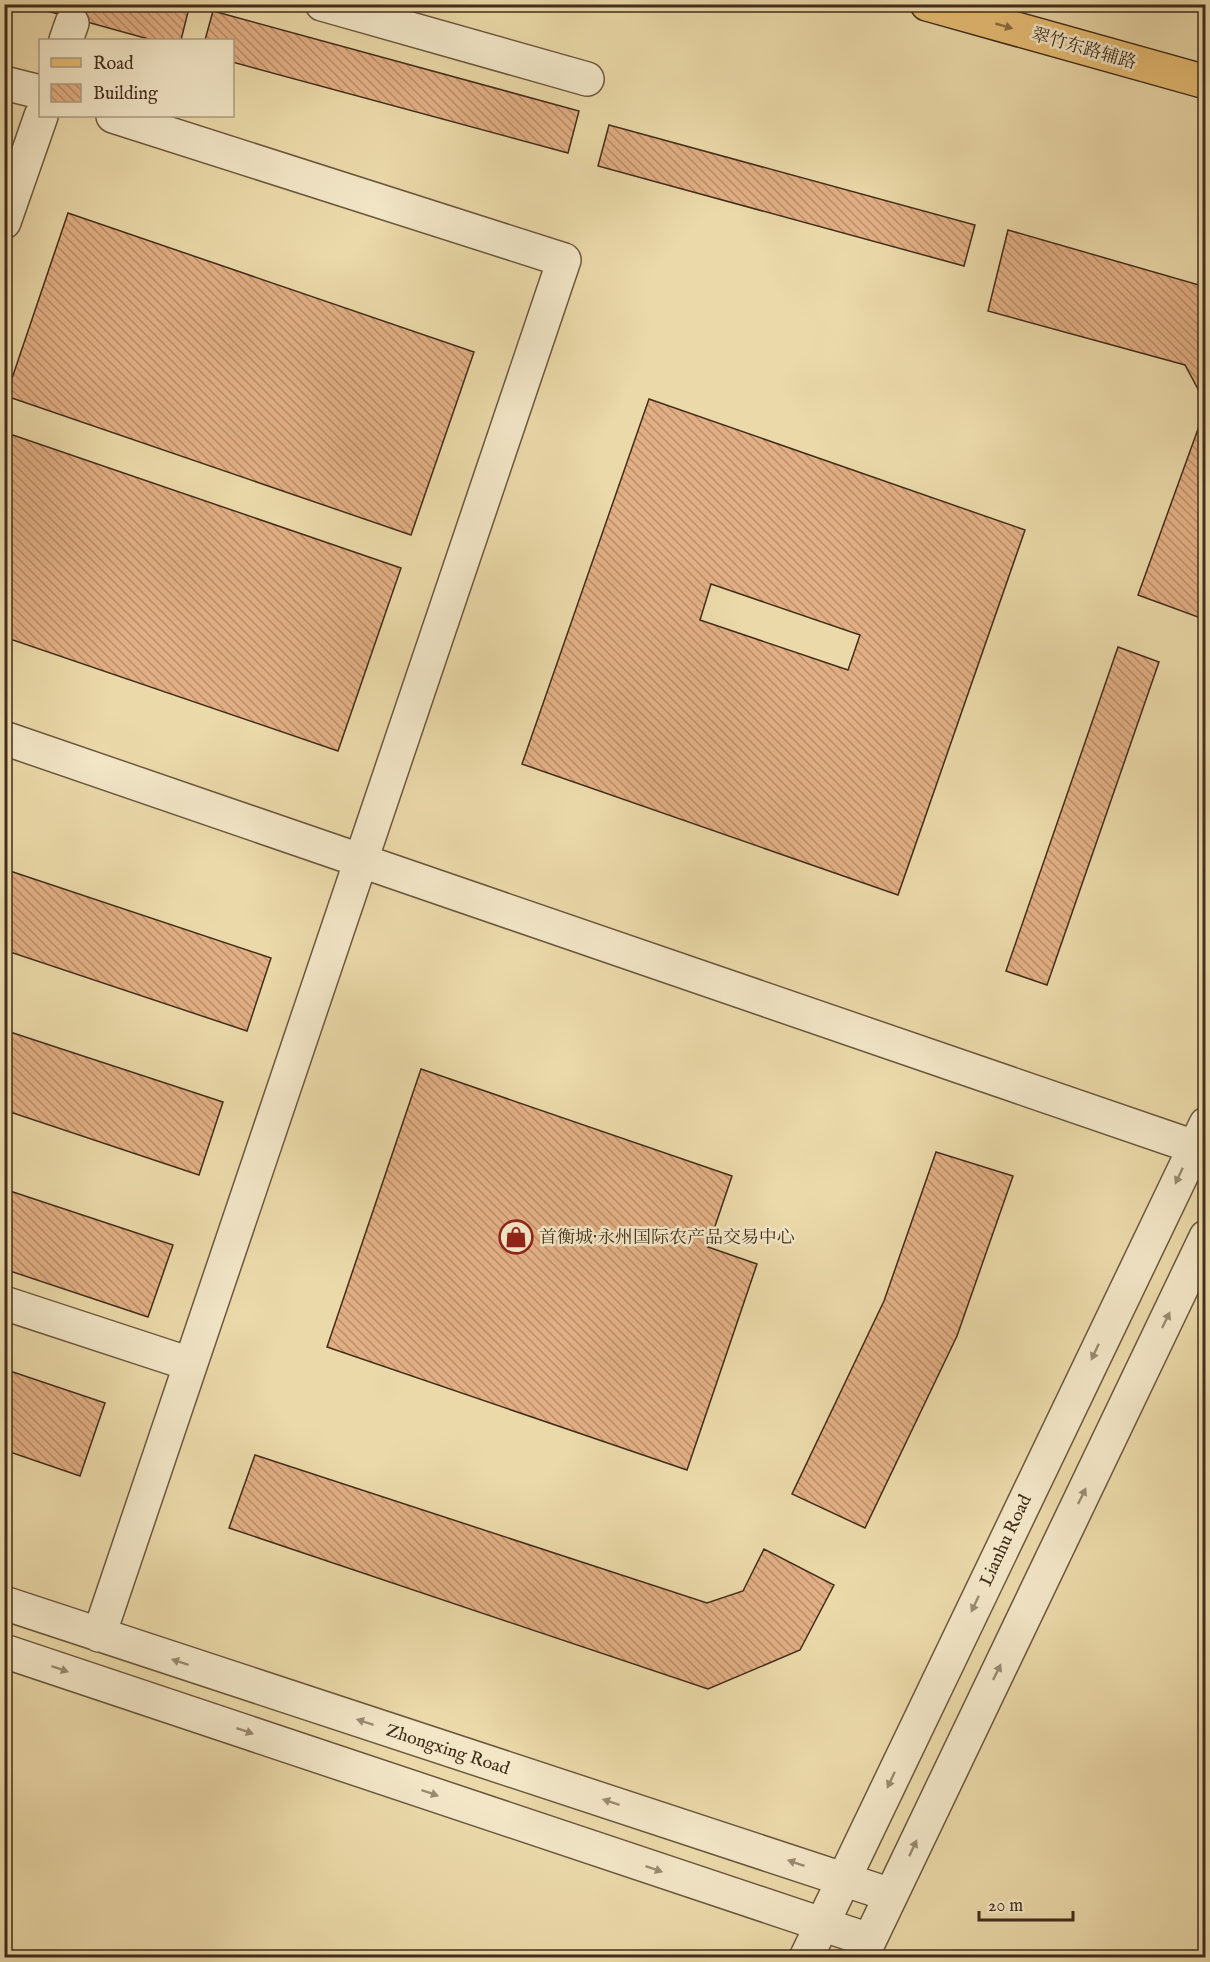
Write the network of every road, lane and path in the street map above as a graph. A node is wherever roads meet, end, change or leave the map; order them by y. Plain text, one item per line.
1 (322, 4) edge
2 (927, 4) edge
3 (587, 79) dead end
4 (4, 82) edge
5 (1206, 82) edge
6 (39, 92) edge
7 (41, 117) edge
8 (116, 117) edge
9 (4, 222) edge
10 (4, 738) edge
11 (360, 859) junction
12 (1201, 1140) edge
13 (1206, 1237) edge
14 (4, 1304) edge
15 (190, 1364) junction
16 (4, 1603) edge
17 (99, 1635) junction
18 (4, 1651) edge
19 (844, 1879) junction
20 (891, 1895) junction
21 (822, 1925) junction
22 (865, 1949) edge
23 (806, 1958) edge

1 - 3 street
2 -> 5 main road, 翠竹东路辅路
4 - 6 street
7 - 9 street
8 - 11 street
10 - 11 street
11 - 12 street
11 - 15 street
12 -> 19 street, Lianhu Road
20 -> 13 street
14 - 15 street
15 - 17 street
16 - 17 street, Zhongxing Road
19 -> 17 street, Zhongxing Road
18 -> 21 street
19 - 20 street, Zhongxing Road
19 - 21 street, Lianhu Road
20 - 22 street
21 - 22 street
21 - 23 street, Lianhu Road

